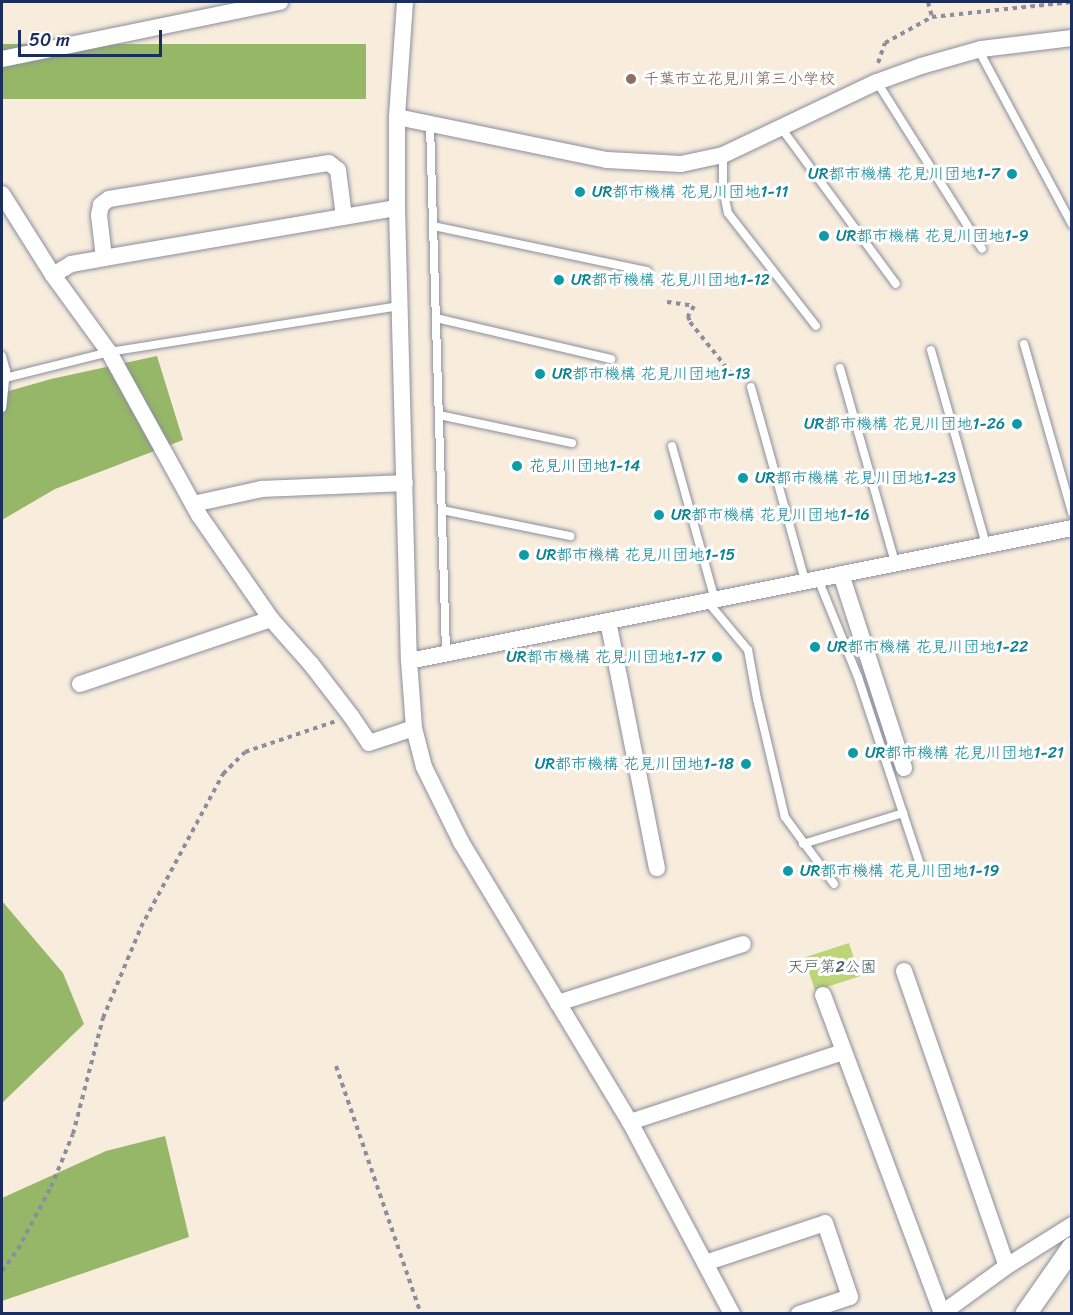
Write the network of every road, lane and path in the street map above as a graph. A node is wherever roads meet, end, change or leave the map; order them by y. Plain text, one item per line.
1 (280, 2) edge
2 (405, 2) edge
3 (928, 2) edge
4 (1021, 2) edge
5 (1071, 2) edge
6 (1022, 8) junction
7 (932, 17) junction
8 (1071, 38) edge
9 (978, 49) junction
10 (2, 58) edge
11 (877, 74) junction
12 (397, 117) junction
13 (430, 124) junction
14 (782, 129) junction
15 (723, 155) junction
16 (2, 194) edge
17 (397, 208) junction
18 (344, 217) junction
19 (1071, 224) edge
20 (433, 226) junction
21 (982, 249) dead end
22 (104, 258) junction
23 (647, 271) dead end
24 (53, 275) junction
25 (896, 284) dead end
26 (667, 302) dead end
27 (400, 306) junction
28 (436, 318) junction
29 (816, 326) dead end
30 (1024, 344) dead end
31 (931, 350) dead end
32 (109, 352) junction
33 (2, 356) edge
34 (611, 359) dead end
35 (840, 368) dead end
36 (734, 377) dead end
37 (5, 378) junction
38 (751, 387) dead end
39 (2, 408) edge
40 (439, 415) junction
41 (572, 443) dead end
42 (672, 446) dead end
43 (405, 483) junction
44 (193, 504) junction
45 (442, 510) junction
46 (1071, 512) edge
47 (1071, 528) edge
48 (570, 536) dead end
49 (986, 545) junction
50 (895, 563) junction
51 (841, 574) junction
52 (811, 580) junction
53 (711, 600) junction
54 (271, 619) junction
55 (608, 621) junction
56 (446, 653) junction
57 (409, 661) junction
58 (80, 684) dead end
59 (351, 716) junction
60 (414, 728) junction
61 (904, 768) dead end
62 (903, 813) junction
63 (803, 844) junction
64 (657, 868) dead end
65 (921, 868) dead end
66 (834, 884) dead end
67 (743, 944) dead end
68 (904, 971) dead end
69 (823, 994) dead end
70 (558, 1003) junction
71 (843, 1052) junction
72 (336, 1066) dead end
73 (630, 1122) junction
74 (1071, 1225) edge
75 (1071, 1247) edge
76 (705, 1263) junction
77 (1007, 1266) junction
78 (2, 1271) edge
79 (941, 1313) edge
80 (421, 1314) edge
81 (732, 1314) edge
82 (799, 1314) edge
83 (1025, 1314) edge

1 - 10 street
2 - 12 street
3 - 7 path
4 - 6 path
5 - 6 path
6 - 7 path
7 - 11 path
8 - 9 street
9 - 11 street
9 - 19 lane
11 - 14 street
11 - 21 lane
12 - 13 street
12 - 17 street
13 - 15 street
13 - 20 lane
14 - 15 street
14 - 25 lane
15 - 29 lane
16 - 24 street
17 - 18 street
17 - 27 street
18 - 22 street
18 - 22 street
20 - 23 lane
20 - 28 lane
22 - 24 street
24 - 32 street
26 - 36 path
27 - 32 lane
27 - 43 street
28 - 34 lane
28 - 40 lane
30 - 46 lane
31 - 49 lane
32 - 37 lane
32 - 44 street
33 - 37 lane
35 - 50 lane
37 - 39 lane
38 - 52 lane
40 - 41 lane
40 - 45 lane
42 - 53 lane
43 - 44 street
43 - 57 street
44 - 54 street
45 - 48 lane
45 - 56 lane
47 - 49 street
49 - 50 street
50 - 51 street
51 - 52 street
51 - 61 street
52 - 53 street
52 - 62 lane
53 - 55 street
53 - 63 lane
54 - 58 street
54 - 59 street
55 - 56 street
55 - 64 street
56 - 57 street
57 - 60 street
59 - 60 street
59 - 78 path
60 - 70 street
62 - 63 lane
62 - 65 lane
63 - 66 lane
67 - 70 street
68 - 77 street
69 - 71 street
70 - 73 street
71 - 73 street
71 - 79 street
72 - 80 path
73 - 76 street
74 - 77 street
75 - 83 street
76 - 81 street
76 - 82 street
77 - 79 street

